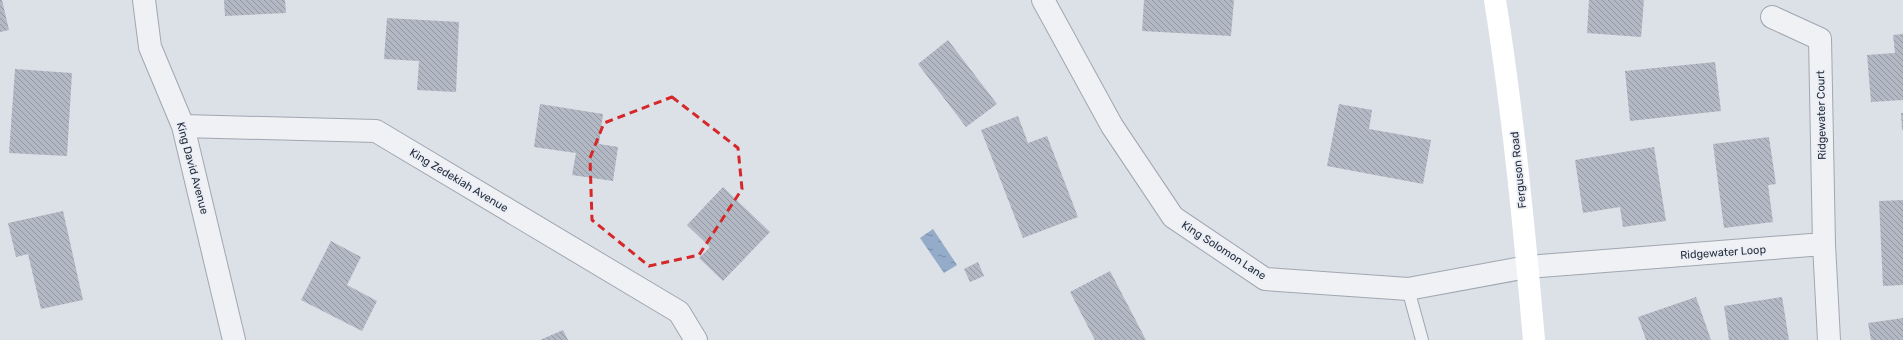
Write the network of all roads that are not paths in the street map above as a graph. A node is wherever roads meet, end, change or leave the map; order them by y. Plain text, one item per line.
1 (144, 0) edge
2 (1043, 0) edge
3 (1495, 0) edge
4 (1772, 17) dead end
5 (183, 126) junction
6 (1824, 244) junction
7 (1527, 267) junction
8 (1408, 289) junction
9 (234, 340) edge
10 (696, 340) edge
11 (1422, 340) edge
12 (1534, 340) edge
13 (1829, 340) edge

1 - 5 street, King David Avenue
2 - 8 street, King Solomon Lane
3 - 7 street, Ferguson Road
4 - 6 street, Ridgewater Court
5 - 9 street, King David Avenue
5 - 10 street, King Zedekiah Avenue
6 - 7 street, Ridgewater Loop
6 - 13 street
7 - 8 street, King Solomon Lane
7 - 12 street, Ferguson Road
8 - 11 lane

